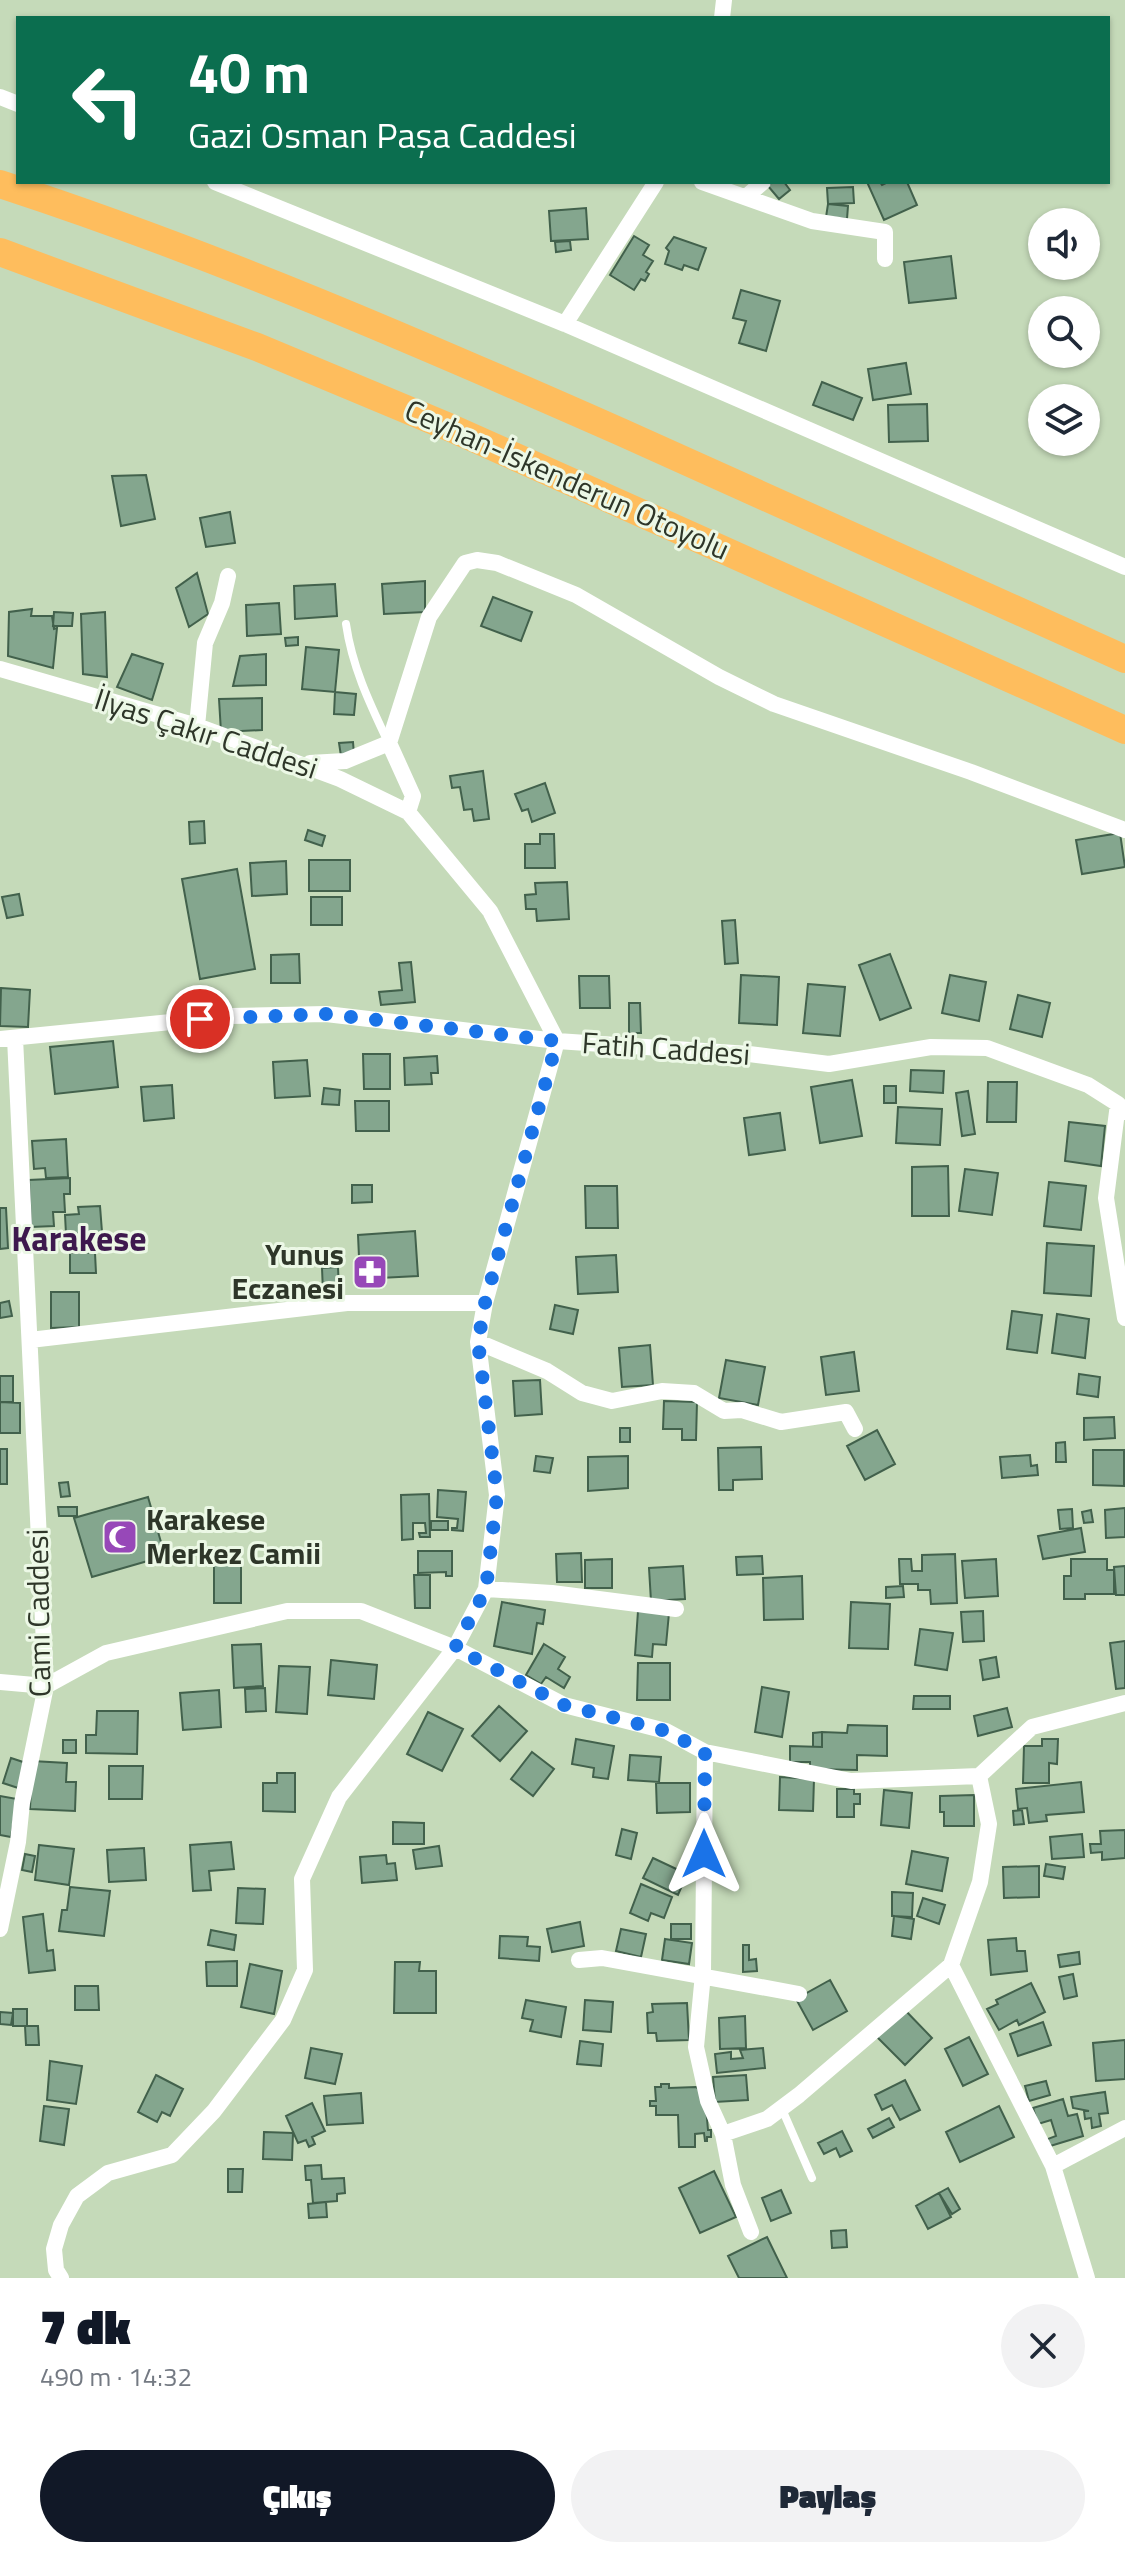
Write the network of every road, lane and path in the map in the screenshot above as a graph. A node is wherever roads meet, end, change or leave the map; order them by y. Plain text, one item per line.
1 (0, 184) edge
2 (220, 184) edge
3 (655, 184) edge
4 (708, 184) edge
5 (761, 184) edge
6 (746, 197) junction
7 (0, 252) edge
8 (885, 259) dead end
9 (565, 324) junction
10 (1125, 567) edge
11 (228, 576) dead end
12 (346, 624) dead end
13 (1125, 659) edge
14 (0, 669) edge
15 (197, 726) junction
16 (1125, 730) edge
17 (389, 743) junction
18 (296, 763) junction
19 (408, 812) junction
20 (1125, 830) edge
21 (8, 1038) edge
22 (557, 1041) junction
23 (1122, 1108) edge
24 (485, 1303) junction
25 (1125, 1318) edge
26 (30, 1340) junction
27 (478, 1342) junction
28 (855, 1429) dead end
29 (486, 1589) junction
30 (676, 1609) dead end
31 (455, 1648) junction
32 (0, 1682) edge
33 (46, 1686) junction
34 (1125, 1703) edge
35 (705, 1752) junction
36 (979, 1776) junction
37 (0, 1929) edge
38 (579, 1960) dead end
39 (951, 1965) junction
40 (703, 1974) junction
41 (799, 1994) dead end
42 (781, 2108) junction
43 (1125, 2128) edge
44 (723, 2134) junction
45 (1053, 2166) junction
46 (812, 2178) dead end
47 (751, 2232) dead end
48 (61, 2278) edge
49 (1087, 2278) edge

1 - 13 highway
2 - 9 street
3 - 9 street
4 - 6 street
5 - 6 street
6 - 8 street
7 - 16 highway, Ceyhan-İskenderun Otoyolu
9 - 10 street
11 - 15 street
12 - 17 lane
14 - 15 street, İlyas Çakır Caddesi
15 - 18 street, İlyas Çakır Caddesi
17 - 18 street
17 - 19 street
17 - 20 street
18 - 19 street, İlyas Çakır Caddesi
19 - 22 street
21 - 22 street, Fatih Caddesi
21 - 26 street, Cami Caddesi
22 - 23 street, Fatih Caddesi
22 - 24 street
23 - 25 street
24 - 26 street
24 - 27 street
26 - 33 street, Cami Caddesi
27 - 28 street
27 - 29 street
29 - 30 street
29 - 31 street
31 - 33 street
31 - 35 street
31 - 48 street
32 - 33 street
33 - 37 street, Cami Caddesi
34 - 36 street
35 - 36 street
35 - 40 street
36 - 39 street
38 - 40 street
39 - 42 street
39 - 45 street
40 - 41 street
40 - 44 street
42 - 44 street
42 - 46 lane
43 - 45 street
44 - 47 street
45 - 49 street

